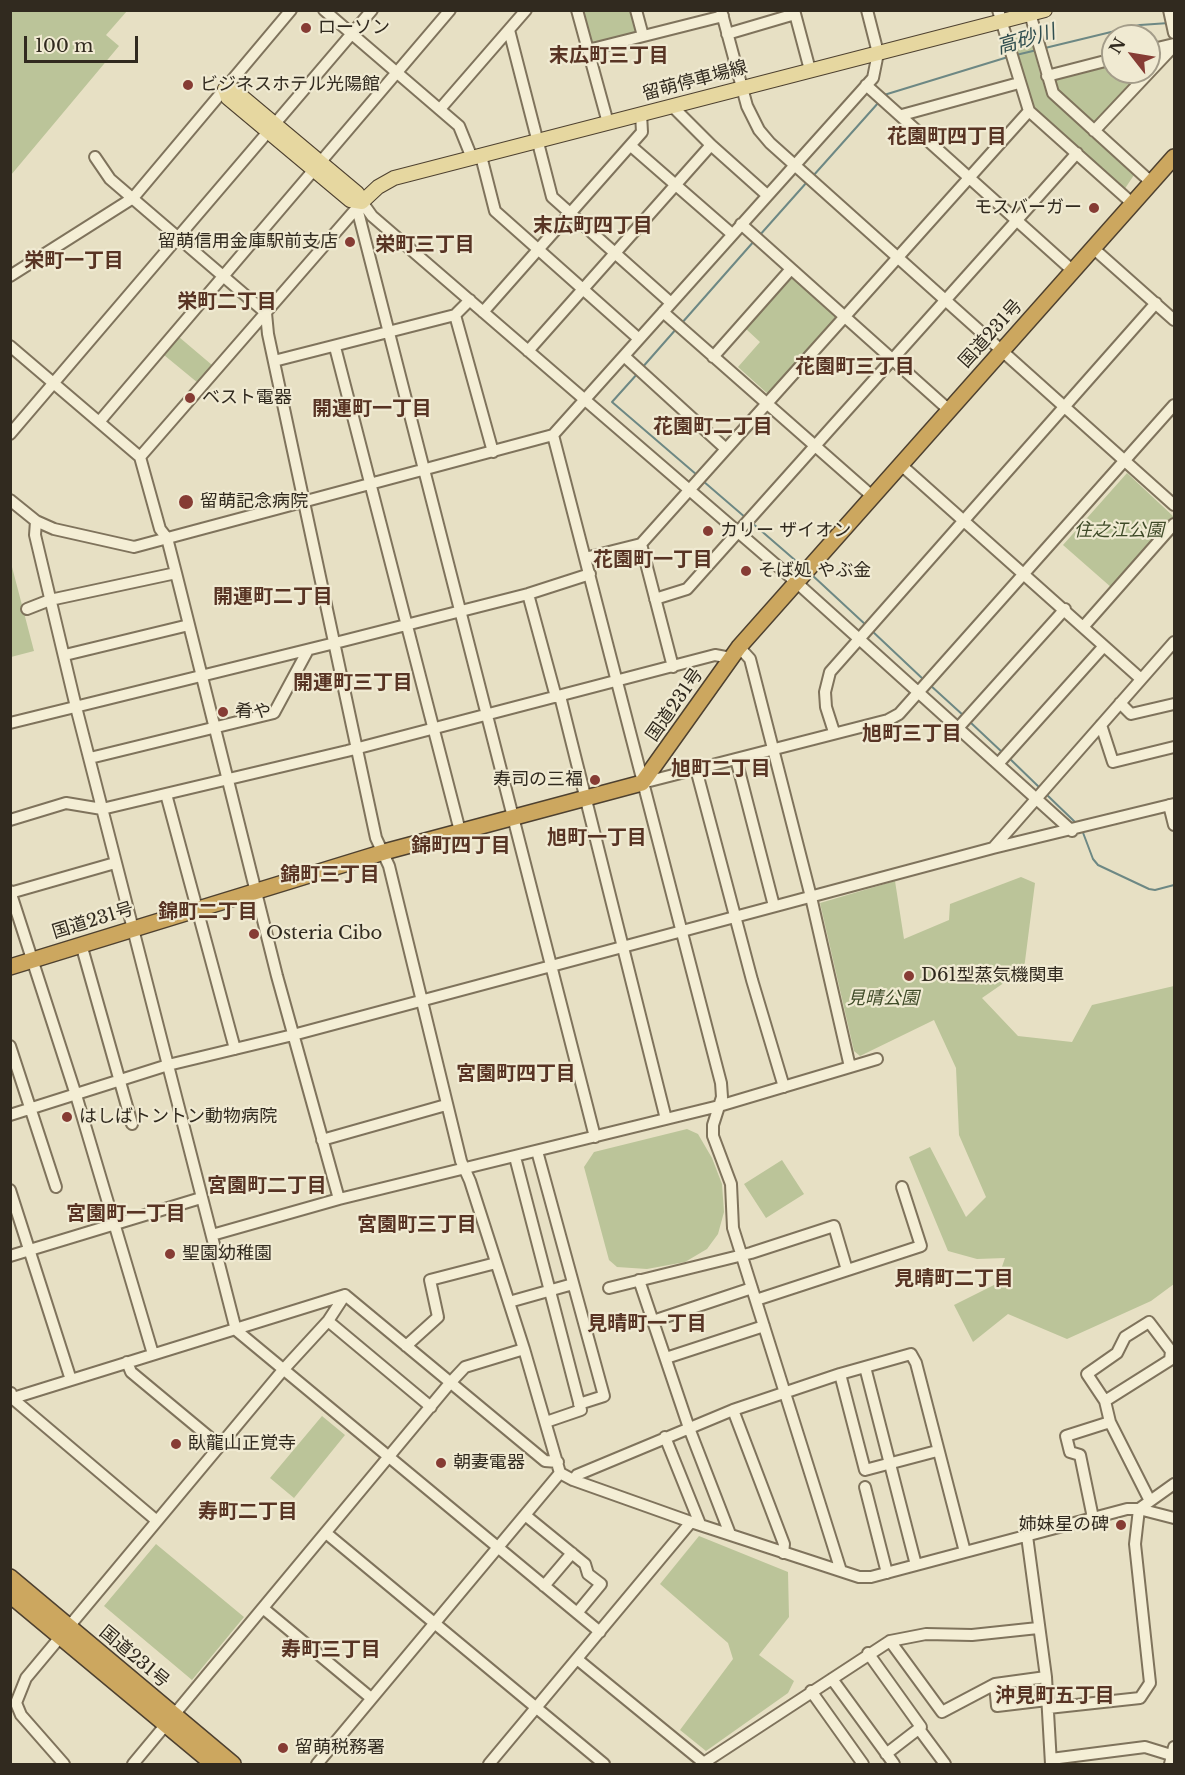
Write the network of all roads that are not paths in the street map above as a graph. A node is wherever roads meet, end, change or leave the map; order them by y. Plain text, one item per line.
1 (291, 10) edge
2 (324, 10) edge
3 (372, 10) edge
4 (450, 10) edge
5 (526, 10) edge
6 (577, 10) edge
7 (636, 10) edge
8 (867, 10) edge
9 (1045, 10) edge
10 (1169, 10) edge
11 (795, 12) edge
12 (722, 13) edge
13 (1029, 13) edge
14 (1000, 16) edge
15 (509, 30) junction
16 (1174, 33) edge
17 (352, 34) junction
18 (727, 34) junction
19 (643, 36) junction
20 (1174, 45) edge
21 (588, 50) junction
22 (878, 53) junction
23 (1101, 62) edge
24 (810, 70) junction
25 (397, 72) junction
26 (1047, 76) junction
27 (1019, 83) junction
28 (866, 85) junction
29 (741, 88) junction
30 (225, 89) junction
31 (672, 106) junction
32 (440, 109) junction
33 (1029, 111) junction
34 (641, 114) junction
35 (902, 115) junction
36 (608, 123) junction
37 (271, 128) junction
38 (1094, 131) junction
39 (537, 141) junction
40 (631, 146) junction
41 (711, 146) junction
42 (1077, 153) junction
43 (95, 157) dead end
44 (476, 157) junction
45 (1174, 158) edge
46 (794, 164) junction
47 (317, 166) junction
48 (968, 178) junction
49 (1152, 183) junction
50 (676, 184) junction
51 (767, 195) junction
52 (133, 198) junction
53 (1132, 204) junction
54 (360, 205) junction
55 (571, 214) junction
56 (1018, 218) junction
57 (741, 225) junction
58 (732, 234) junction
59 (179, 237) junction
60 (1093, 248) junction
61 (538, 250) junction
62 (616, 252) junction
63 (898, 257) junction
64 (791, 269) junction
65 (1073, 271) junction
66 (10, 276) edge
67 (224, 276) junction
68 (583, 290) junction
69 (946, 299) junction
70 (470, 300) junction
71 (671, 303) junction
72 (1156, 303) junction
73 (266, 312) junction
74 (483, 312) junction
75 (663, 312) junction
76 (455, 315) junction
77 (845, 317) junction
78 (1174, 320) edge
79 (387, 334) junction
80 (639, 339) junction
81 (10, 346) edge
82 (335, 347) junction
83 (528, 351) junction
84 (1003, 351) junction
85 (624, 356) junction
86 (713, 357) junction
87 (893, 360) junction
88 (274, 361) junction
89 (54, 384) junction
90 (585, 401) junction
91 (766, 405) junction
92 (1174, 405) edge
93 (1066, 407) junction
94 (949, 410) junction
95 (99, 422) junction
96 (10, 434) edge
97 (553, 435) junction
98 (815, 447) junction
99 (726, 449) junction
100 (493, 452) junction
101 (140, 457) junction
102 (1125, 460) junction
103 (900, 464) junction
104 (424, 470) junction
105 (371, 484) junction
106 (690, 490) junction
107 (872, 496) junction
108 (10, 500) edge
109 (304, 501) junction
110 (1174, 505) edge
111 (963, 520) junction
112 (36, 521) junction
113 (1174, 524) edge
114 (739, 533) junction
115 (167, 538) junction
116 (641, 544) junction
117 (585, 558) junction
118 (176, 573) junction
119 (1024, 573) junction
120 (590, 574) junction
121 (796, 582) junction
122 (528, 594) junction
123 (655, 599) junction
124 (50, 600) junction
125 (27, 609) dead end
126 (1065, 609) junction
127 (460, 610) junction
128 (408, 624) junction
129 (189, 625) junction
130 (1083, 626) junction
131 (858, 639) junction
132 (1174, 642) edge
133 (334, 643) junction
134 (1104, 646) junction
135 (308, 650) junction
136 (735, 653) junction
137 (65, 655) junction
138 (673, 667) junction
139 (202, 676) junction
140 (1142, 679) junction
141 (616, 682) junction
142 (918, 693) junction
143 (558, 697) junction
144 (1120, 703) junction
145 (1174, 704) edge
146 (76, 707) junction
147 (488, 715) junction
148 (10, 723) edge
149 (1101, 725) junction
150 (214, 728) junction
151 (435, 728) junction
152 (958, 728) junction
153 (834, 732) junction
154 (1174, 747) edge
155 (357, 748) junction
156 (772, 751) junction
157 (90, 759) junction
158 (736, 759) junction
159 (998, 764) junction
160 (696, 769) junction
161 (227, 780) junction
162 (642, 783) junction
163 (166, 794) junction
164 (584, 798) junction
165 (1036, 800) junction
166 (1172, 804) edge
167 (102, 809) junction
168 (514, 816) junction
169 (10, 820) edge
170 (1174, 825) edge
171 (460, 831) junction
172 (1072, 831) junction
173 (993, 848) junction
174 (384, 852) junction
175 (115, 863) junction
176 (11, 892) edge
177 (255, 892) junction
178 (811, 897) junction
179 (774, 906) junction
180 (198, 909) junction
181 (735, 916) junction
182 (132, 928) junction
183 (681, 930) junction
184 (81, 944) junction
185 (623, 945) junction
186 (33, 960) junction
187 (552, 964) junction
188 (10, 967) edge
189 (421, 999) junction
190 (293, 1035) junction
191 (10, 1046) edge
192 (235, 1049) junction
193 (877, 1059) dead end
194 (168, 1065) junction
195 (850, 1067) junction
196 (119, 1081) junction
197 (784, 1087) junction
198 (76, 1095) junction
199 (446, 1105) junction
200 (719, 1106) junction
201 (32, 1109) junction
202 (10, 1115) edge
203 (666, 1119) junction
204 (132, 1124) dead end
205 (595, 1137) junction
206 (322, 1140) junction
207 (537, 1151) junction
208 (515, 1157) junction
209 (465, 1170) junction
210 (56, 1187) dead end
211 (902, 1187) dead end
212 (10, 1190) edge
213 (201, 1198) junction
214 (339, 1199) junction
215 (116, 1224) junction
216 (212, 1235) junction
217 (29, 1250) junction
218 (740, 1255) junction
219 (10, 1256) edge
220 (496, 1263) junction
221 (847, 1270) junction
222 (639, 1280) junction
223 (573, 1284) junction
224 (609, 1288) dead end
225 (752, 1288) junction
226 (550, 1290) junction
227 (345, 1295) junction
228 (756, 1300) junction
229 (509, 1302) junction
230 (328, 1321) junction
231 (653, 1321) junction
232 (764, 1326) junction
233 (236, 1330) junction
234 (406, 1346) junction
235 (524, 1349) junction
236 (153, 1354) junction
237 (666, 1358) junction
238 (127, 1362) junction
239 (866, 1367) junction
240 (283, 1370) junction
241 (840, 1374) junction
242 (71, 1380) junction
243 (450, 1383) junction
244 (786, 1391) junction
245 (11, 1396) edge
246 (1105, 1401) junction
247 (579, 1404) junction
248 (431, 1407) junction
249 (733, 1410) junction
250 (546, 1422) junction
251 (1110, 1422) junction
252 (689, 1428) junction
253 (665, 1437) junction
254 (220, 1446) junction
255 (937, 1451) junction
256 (390, 1458) junction
257 (890, 1463) junction
258 (559, 1467) junction
259 (573, 1480) junction
260 (1174, 1484) edge
261 (865, 1486) dead end
262 (1150, 1501) junction
263 (1139, 1509) junction
264 (525, 1515) junction
265 (1093, 1518) junction
266 (1174, 1518) edge
267 (157, 1521) junction
268 (695, 1523) junction
269 (326, 1533) junction
270 (730, 1534) junction
271 (1027, 1536) junction
272 (497, 1548) junction
273 (965, 1552) junction
274 (572, 1553) junction
275 (783, 1553) junction
276 (916, 1565) junction
277 (841, 1571) junction
278 (887, 1573) junction
279 (10, 1577) edge
280 (544, 1586) junction
281 (10, 1595) edge
282 (264, 1609) junction
283 (578, 1613) junction
284 (434, 1623) junction
285 (1038, 1628) junction
286 (64, 1632) junction
287 (600, 1632) junction
288 (890, 1641) junction
289 (868, 1653) junction
290 (577, 1659) junction
291 (1046, 1677) junction
292 (832, 1679) junction
293 (995, 1684) junction
294 (811, 1691) junction
295 (372, 1698) junction
296 (1048, 1704) junction
297 (536, 1708) junction
298 (170, 1721) junction
299 (919, 1730) junction
300 (886, 1754) junction
301 (1172, 1755) edge
302 (1051, 1762) edge
303 (64, 1764) edge
304 (133, 1764) edge
305 (213, 1764) edge
306 (233, 1764) edge
307 (317, 1764) edge
308 (489, 1764) edge
309 (602, 1764) edge
310 (703, 1764) edge
311 (863, 1764) edge
312 (894, 1764) edge
313 (945, 1764) edge

1 - 30 street
2 - 17 street
3 - 17 street
4 - 25 street
5 - 15 street
6 - 21 street
7 - 19 street
8 - 22 street
9 - 13 main road, 留萌停車場線
10 - 16 street
11 - 18 street
11 - 24 street
12 - 18 street
12 - 19 street
13 - 14 main road, 留萌停車場線
13 - 26 street
14 - 22 main road, 留萌停車場線
14 - 27 street
15 - 32 street
15 - 39 street
17 - 25 street
17 - 37 street
18 - 29 street
19 - 21 street
20 - 38 street
21 - 36 street
22 - 24 main road, 留萌停車場線
22 - 28 street
23 - 26 street
24 - 29 main road, 留萌停車場線
25 - 32 street
25 - 47 street
26 - 38 street
27 - 33 street
27 - 35 street
28 - 35 street
28 - 46 street
29 - 31 main road, 留萌停車場線
29 - 46 street
30 - 37 main road
30 - 52 street
31 - 34 main road, 留萌停車場線
31 - 41 street
32 - 44 street
33 - 42 street
33 - 48 street
34 - 36 main road, 留萌停車場線
34 - 40 street
35 - 48 street
36 - 39 main road, 留萌停車場線
37 - 47 main road
37 - 59 street
38 - 49 street
39 - 44 main road, 留萌停車場線
39 - 55 street
40 - 50 street
40 - 55 street
41 - 50 street
41 - 51 street
42 - 53 street
42 - 56 street
43 - 52 street
44 - 54 main road, 留萌停車場線
44 - 61 street
45 - 49 highway, 国道231号
46 - 51 street
46 - 63 street
47 - 54 main road
47 - 67 street
48 - 56 street
48 - 63 street
49 - 53 highway, 国道231号
50 - 58 street
50 - 62 street
51 - 57 street
52 - 59 street
52 - 66 street
53 - 60 highway, 国道231号
54 - 70 street
54 - 73 street
54 - 79 street
55 - 61 street
55 - 62 street
56 - 65 street
56 - 69 street
57 - 58 street
57 - 64 street
58 - 71 street
59 - 67 street
59 - 89 street
60 - 65 highway, 国道231号
60 - 72 street
61 - 68 street
61 - 74 street
62 - 68 street
62 - 71 street
63 - 69 street
63 - 77 street
64 - 77 street
64 - 86 street
65 - 84 highway, 国道231号
67 - 73 street
67 - 95 street
68 - 80 street
68 - 83 street
69 - 84 street
69 - 87 street
70 - 74 street
70 - 76 street
71 - 75 street
72 - 78 street
72 - 93 street
73 - 88 street
73 - 101 street
74 - 83 street
75 - 80 street
75 - 86 street
76 - 79 street
76 - 100 street
77 - 87 street
77 - 91 street
79 - 82 street
79 - 104 street
80 - 85 street
81 - 89 street
82 - 88 street
82 - 105 street
83 - 90 street
84 - 93 street
84 - 94 highway, 国道231号
85 - 90 street
85 - 99 street
86 - 91 street
87 - 94 street
87 - 98 street
88 - 109 street
89 - 95 street
89 - 96 street
90 - 97 street
90 - 106 street
91 - 98 street
91 - 99 street
92 - 102 street
93 - 102 street
93 - 111 street
94 - 103 highway, 国道231号
95 - 101 street
97 - 100 street
97 - 117 street
98 - 107 street
98 - 114 street
99 - 106 street
100 - 104 street
101 - 115 street
102 - 110 street
102 - 119 street
103 - 107 highway, 国道231号
103 - 111 street
104 - 105 street
104 - 127 street
105 - 109 street
105 - 128 street
106 - 114 street
106 - 116 street
107 - 121 highway, 国道231号
108 - 112 street
109 - 115 street
109 - 133 street
111 - 119 street
111 - 131 street
112 - 115 street
112 - 124 street
113 - 130 street
114 - 121 street
114 - 123 street
115 - 118 street
116 - 117 street
116 - 123 street
117 - 120 street
118 - 124 street
118 - 129 street
119 - 126 street
119 - 142 street
120 - 122 street
120 - 141 street
121 - 131 street
121 - 136 highway, 国道231号
122 - 127 street
122 - 143 street
123 - 138 street
124 - 125 street
124 - 137 street
126 - 130 street
126 - 152 street
127 - 128 street
127 - 147 street
128 - 133 street
128 - 151 street
129 - 137 street
129 - 139 street
130 - 134 street
131 - 142 street
131 - 153 street
132 - 140 street
133 - 135 street
133 - 155 street
134 - 140 street
134 - 159 street
135 - 139 street
135 - 150 street
136 - 138 street
136 - 156 street
136 - 162 highway, 国道231号
137 - 146 street
138 - 141 street
139 - 146 street
139 - 150 street
140 - 144 street
141 - 143 street
141 - 162 street
142 - 152 street
142 - 153 street
143 - 147 street
143 - 164 street
144 - 145 street
144 - 149 street
146 - 148 street
146 - 157 street
147 - 151 street
147 - 168 street
149 - 154 street
149 - 165 street
150 - 157 street
150 - 161 street
151 - 155 street
151 - 171 street
152 - 159 street
153 - 156 street
155 - 161 street
155 - 174 street
156 - 158 street
156 - 178 street
157 - 167 street
158 - 160 street
158 - 179 street
159 - 165 street
160 - 162 street
160 - 181 street
161 - 163 street
161 - 177 street
162 - 164 highway, 国道231号
162 - 183 street
163 - 167 street
163 - 180 street
164 - 168 highway, 国道231号
164 - 185 street
165 - 172 street
165 - 173 street
166 - 170 street
166 - 172 street
167 - 169 street
167 - 175 street
168 - 171 highway, 国道231号
168 - 187 street
171 - 174 highway, 国道231号
172 - 173 street
173 - 178 street
174 - 177 highway, 国道231号
174 - 189 street
175 - 176 street
175 - 182 street
176 - 186 street
177 - 180 highway, 国道231号
177 - 190 street
178 - 179 street
178 - 195 street
179 - 181 street
180 - 182 highway, 国道231号
180 - 192 street
181 - 183 street
181 - 197 street
182 - 184 highway, 国道231号
182 - 194 street
183 - 185 street
183 - 200 street
184 - 186 highway, 国道231号
184 - 196 street
185 - 187 street
185 - 203 street
186 - 188 highway, 国道231号
186 - 198 street
187 - 189 street
187 - 205 street
189 - 190 street
189 - 199 street
190 - 192 street
190 - 206 street
191 - 201 street
192 - 194 street
193 - 195 street
194 - 196 street
194 - 213 street
195 - 197 street
196 - 198 street
196 - 204 street
197 - 200 street
198 - 201 street
198 - 215 street
199 - 206 street
199 - 209 street
200 - 203 street
200 - 218 street
201 - 202 street
201 - 210 street
203 - 205 street
205 - 207 street
206 - 214 street
207 - 208 street
207 - 223 street
208 - 209 street
208 - 226 street
209 - 214 street
209 - 220 street
211 - 221 street
212 - 217 street
213 - 215 street
213 - 216 street
214 - 216 street
215 - 217 street
215 - 236 street
216 - 233 street
217 - 219 street
217 - 242 street
218 - 221 street
218 - 222 street
218 - 225 street
220 - 229 street
220 - 234 street
221 - 228 street
222 - 224 street
222 - 231 street
223 - 226 street
223 - 247 street
225 - 228 street
225 - 231 street
226 - 229 street
226 - 247 street
227 - 230 street
227 - 233 street
227 - 234 street
228 - 232 street
229 - 235 street
230 - 240 street
230 - 248 street
231 - 237 street
232 - 237 street
232 - 244 street
233 - 236 street
233 - 240 street
234 - 243 street
235 - 243 street
235 - 250 street
236 - 238 street
237 - 252 street
238 - 242 street
238 - 254 street
239 - 241 street
239 - 255 street
239 - 257 street
240 - 254 street
240 - 256 street
241 - 244 street
241 - 257 street
242 - 245 street
243 - 248 street
243 - 258 street
244 - 249 street
244 - 277 street
245 - 267 street
246 - 246 street
246 - 251 street
247 - 250 street
248 - 256 street
249 - 252 street
249 - 275 street
250 - 258 street
251 - 262 street
251 - 265 street
252 - 253 street
252 - 270 street
253 - 259 street
253 - 268 street
254 - 267 street
255 - 257 street
255 - 273 street
256 - 269 street
256 - 272 street
257 - 276 street
258 - 259 street
258 - 264 street
259 - 268 street
260 - 262 street
261 - 278 street
262 - 263 street
263 - 265 street
263 - 266 street
263 - 296 street
264 - 272 street
264 - 274 street
265 - 271 street
267 - 286 street
268 - 270 street
268 - 287 street
269 - 282 street
269 - 284 street
270 - 275 street
271 - 273 street
271 - 285 street
272 - 280 street
272 - 284 street
273 - 276 street
274 - 280 street
274 - 283 street
275 - 277 street
276 - 278 street
277 - 278 street
279 - 286 highway, 国道231号
280 - 283 street
281 - 286 highway, 国道231号
282 - 295 street
282 - 298 street
283 - 287 street
284 - 295 street
284 - 297 street
285 - 288 street
285 - 291 street
286 - 298 highway, 国道231号
286 - 303 street
287 - 290 street
288 - 289 street
288 - 293 street
289 - 292 street
289 - 299 street
290 - 297 street
290 - 310 street
291 - 293 street
291 - 296 street
292 - 294 street
292 - 300 street
293 - 296 street
294 - 310 street
294 - 311 street
295 - 307 street
296 - 302 street
297 - 308 street
297 - 309 street
298 - 304 street
298 - 305 highway, 国道231号
298 - 306 highway, 国道231号
299 - 300 street
299 - 313 street
300 - 312 street
301 - 302 street

